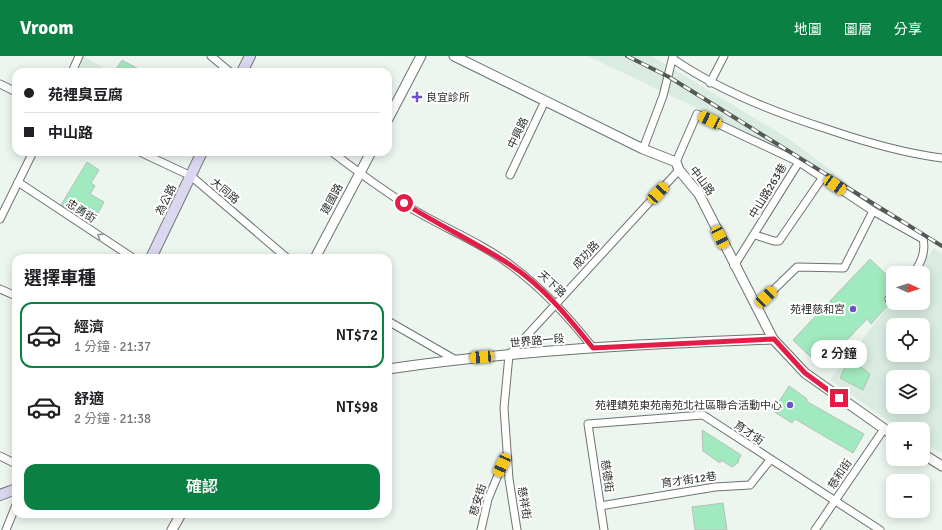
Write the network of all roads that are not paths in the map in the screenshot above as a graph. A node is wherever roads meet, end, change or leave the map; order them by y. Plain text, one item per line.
1 (80, 56) edge
2 (211, 56) edge
3 (250, 56) edge
4 (421, 56) edge
5 (454, 56) edge
6 (724, 56) edge
7 (673, 58) edge
8 (74, 68) edge
9 (225, 68) edge
10 (244, 68) edge
11 (710, 83) junction
12 (0, 84) edge
13 (12, 90) edge
14 (545, 101) junction
15 (392, 111) edge
16 (697, 114) joint
17 (643, 149) junction
18 (31, 156) edge
19 (148, 156) edge
20 (200, 156) edge
21 (337, 156) edge
22 (369, 156) edge
23 (942, 158) edge
24 (799, 162) junction
25 (677, 166) junction
26 (360, 173) junction
27 (510, 175) dead end
28 (191, 176) junction
29 (823, 177) junction
30 (18, 182) junction
31 (873, 211) junction
32 (0, 219) edge
33 (755, 234) junction
34 (127, 254) edge
35 (153, 254) edge
36 (282, 254) edge
37 (317, 254) edge
38 (734, 266) junction
39 (919, 266) edge
40 (0, 289) edge
41 (12, 294) edge
42 (556, 304) junction
43 (756, 307) junction
44 (392, 323) edge
45 (774, 339) junction
46 (593, 348) junction
47 (509, 355) junction
48 (454, 359) junction
49 (392, 368) edge
50 (588, 424) joint
51 (884, 429) joint
52 (507, 454) junction
53 (0, 456) edge
54 (930, 458) edge
55 (770, 460) junction
56 (12, 462) edge
57 (942, 466) edge
58 (12, 490) edge
59 (0, 495) edge
60 (835, 501) junction
61 (600, 506) junction
62 (12, 515) edge
63 (179, 518) edge
64 (6, 530) edge
65 (172, 530) edge
66 (481, 530) edge
67 (517, 530) edge
68 (604, 530) edge
69 (815, 530) edge
70 (880, 530) edge

1 - 8 street
2 - 9 street
3 - 10 main road
4 - 15 street
5 - 14 street, 中山路
6 - 11 street
7 - 11 street
7 - 17 street
11 - 23 street
12 - 13 street
14 - 17 street, 中山路
14 - 27 street, 中興路
16 - 24 street, 中山路263巷
16 - 25 street, 成功路
17 - 25 street, 中山路
18 - 30 street
19 - 28 street, 大同路
20 - 28 main road, 為公路
21 - 26 street, 天下路
22 - 26 street, 建國路
24 - 29 street
24 - 33 street, 中山路263巷
25 - 38 street, 中山路
25 - 42 street, 成功路
26 - 37 street, 建國路
26 - 42 street, 天下路
28 - 35 main road, 為公路
28 - 36 street, 大同路
29 - 31 street
29 - 33 street
30 - 32 street
34 -> 30 street, 忠勇街
31 - 39 street
31 - 43 street
33 - 38 street, 中山路263巷
38 - 43 street, 中山路
40 - 41 street
42 - 46 street, 天下路
42 - 47 street, 成功路
43 - 45 street, 中山路
44 - 48 street
45 - 46 street
45 - 51 street, 中山路
46 - 47 street, 世界路一段
47 - 48 street, 世界路一段
47 - 52 street, 慈祥街
48 - 49 street, 世界路一段
50 - 55 street, 育才街
50 - 61 street, 慈德街
51 - 60 street, 慈和街
52 - 66 street, 慈安街
52 - 67 street, 慈祥街
53 - 56 street
54 - 57 street
55 - 60 street, 育才街
55 - 61 street, 育才街12巷
58 - 59 main road
60 - 69 street, 慈和街
60 - 70 street, 育才街
61 - 68 street, 慈德街
62 - 64 street
63 - 65 street

